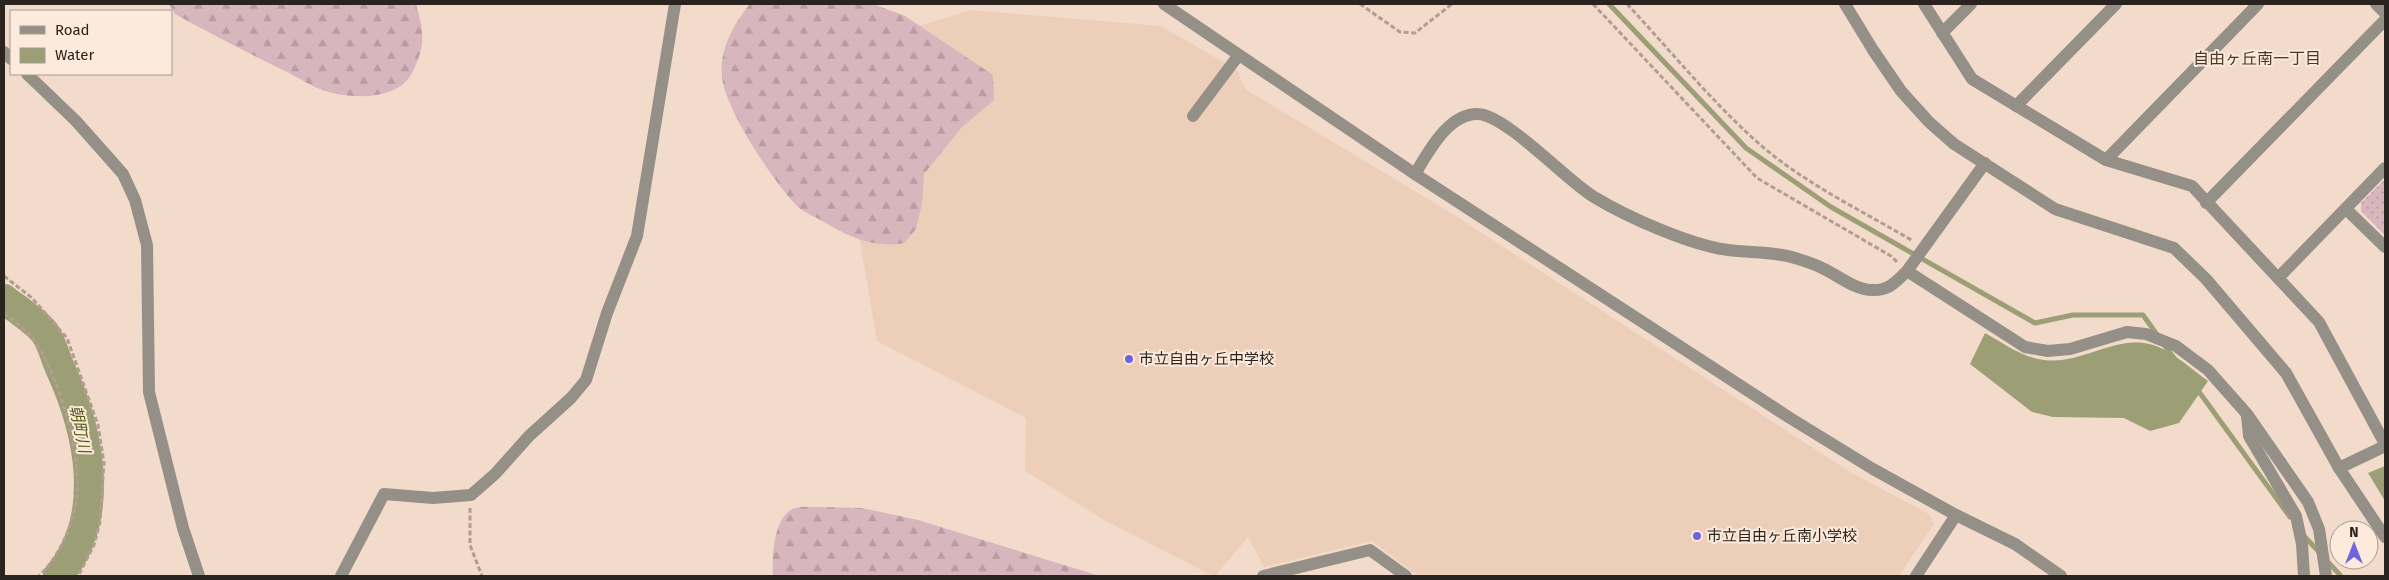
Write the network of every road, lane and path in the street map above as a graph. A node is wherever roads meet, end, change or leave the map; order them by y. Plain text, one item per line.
1 (675, 4) edge
2 (1164, 4) edge
3 (1360, 4) edge
4 (1452, 4) edge
5 (1593, 4) edge
6 (1628, 4) edge
7 (1845, 4) edge
8 (1924, 4) edge
9 (1970, 4) edge
10 (2116, 4) edge
11 (2258, 4) edge
12 (2376, 4) edge
13 (2385, 13) edge
14 (2385, 20) edge
15 (1942, 33) junction
16 (1238, 56) junction
17 (28, 75) edge
18 (2016, 106) junction
19 (1193, 116) dead end
20 (2106, 160) junction
21 (1984, 163) junction
22 (2385, 168) edge
23 (1415, 174) junction
24 (2206, 203) junction
25 (2346, 209) junction
26 (1923, 247) junction
27 (2385, 247) edge
28 (1907, 271) junction
29 (4, 276) edge
30 (2278, 278) junction
31 (4, 313) edge
32 (2247, 414) junction
33 (2385, 445) edge
34 (2339, 468) junction
35 (470, 495) junction
36 (1956, 515) junction
37 (2385, 537) edge
38 (39, 576) edge
39 (78, 576) edge
40 (198, 576) edge
41 (341, 576) edge
42 (482, 576) edge
43 (1263, 576) edge
44 (1406, 576) edge
45 (1916, 576) edge
46 (2061, 576) edge
47 (2304, 576) edge
48 (2326, 576) edge

1 - 35 street
2 - 16 street
3 - 4 path
5 - 28 path
6 - 26 path
7 - 21 street
8 - 15 street
9 - 15 street
10 - 18 street
11 - 20 street
12 - 13 street
14 - 24 street
15 - 18 street
16 - 19 street
16 - 23 street
17 - 40 street
18 - 20 street
20 - 24 street
21 - 26 street
21 - 34 street
22 - 25 street
23 - 28 street
23 - 36 street
24 - 30 street
25 - 27 street
25 - 30 street
26 - 28 street
28 - 32 street
29 - 39 path
30 - 33 street
31 - 38 path
32 - 47 street
32 - 48 street
33 - 34 street
34 - 37 street
35 - 41 street
35 - 42 path
36 - 45 street
36 - 46 street
43 - 44 street

